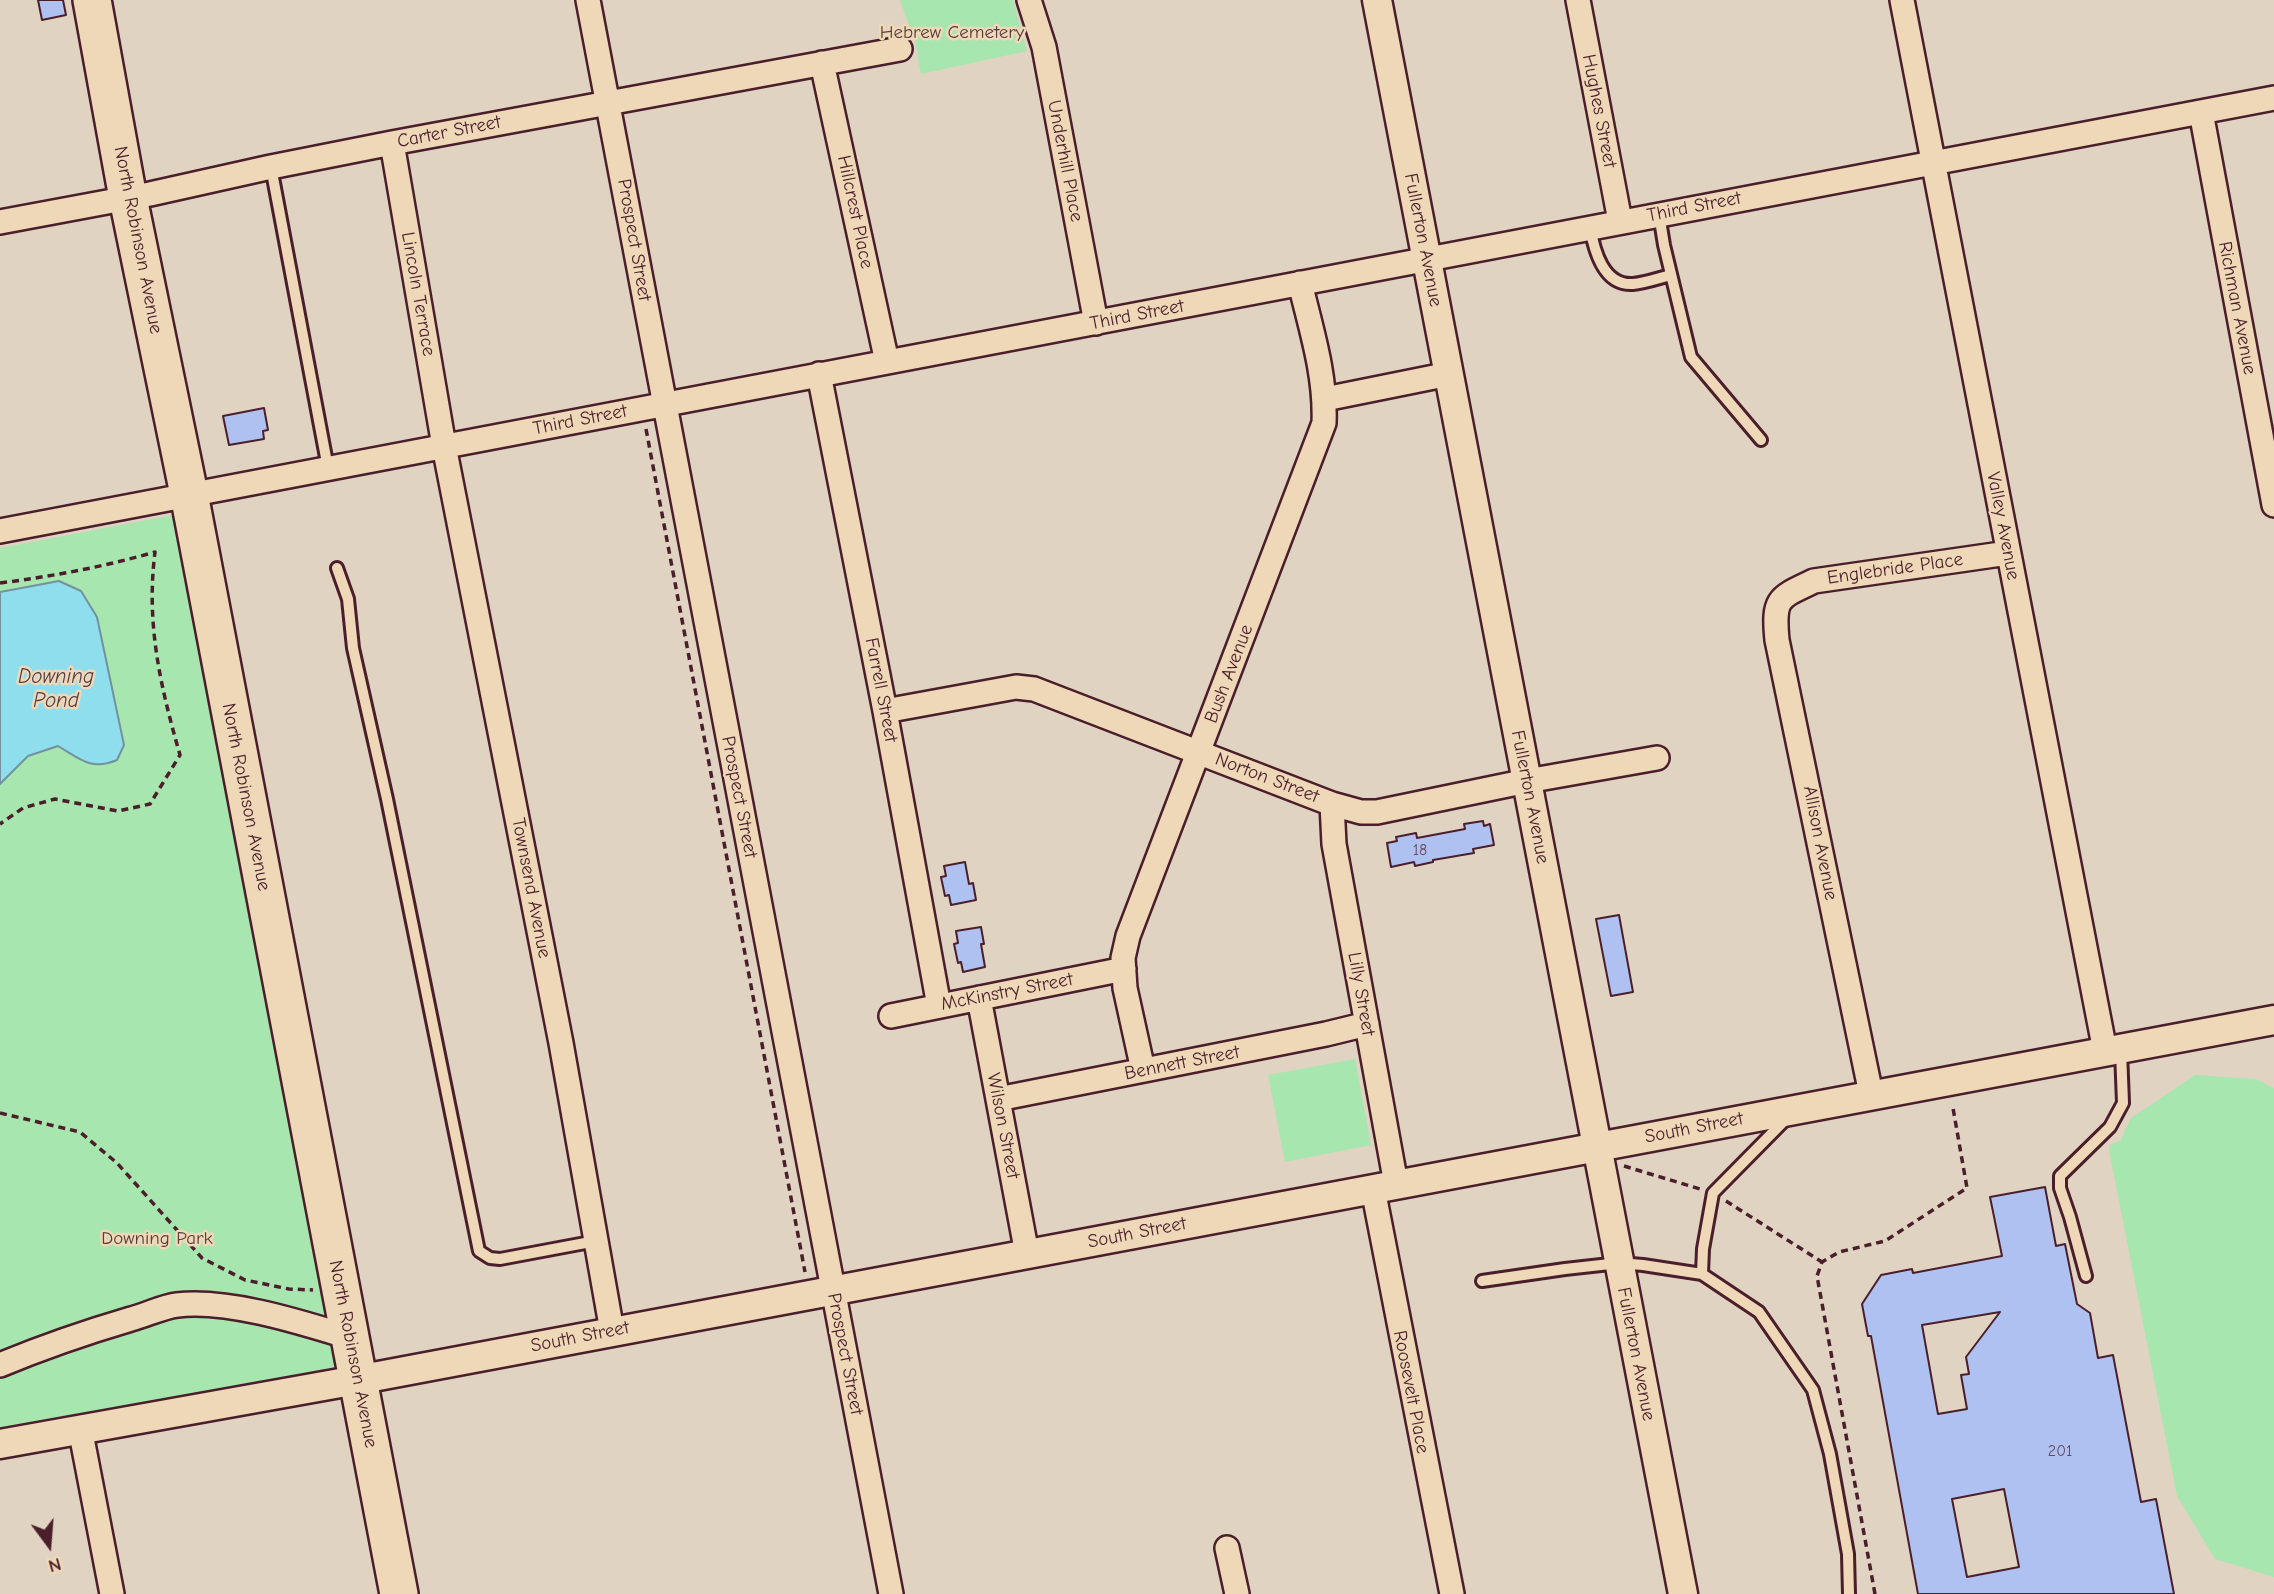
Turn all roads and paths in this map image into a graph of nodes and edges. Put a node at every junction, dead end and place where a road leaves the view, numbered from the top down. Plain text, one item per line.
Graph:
1 (92, 0) edge
2 (588, 0) edge
3 (1029, 0) edge
4 (1377, 0) edge
5 (1578, 0) edge
6 (1902, 0) edge
7 (900, 49) dead end
8 (822, 63) junction
9 (2274, 98) edge
10 (608, 102) junction
11 (2201, 111) junction
12 (393, 143) junction
13 (1933, 162) junction
14 (271, 167) junction
15 (128, 198) junction
16 (1659, 214) junction
17 (1620, 221) junction
18 (0, 222) edge
19 (1590, 227) junction
20 (1426, 259) junction
21 (1671, 275) junction
22 (1300, 283) junction
23 (1096, 323) junction
24 (887, 362) junction
25 (819, 374) junction
26 (1449, 374) junction
27 (1325, 399) junction
28 (664, 404) junction
29 (646, 429) dead end
30 (1761, 440) dead end
31 (444, 446) junction
32 (328, 468) junction
33 (189, 494) junction
34 (2274, 505) edge
35 (0, 531) edge
36 (2008, 553) junction
37 (337, 568) dead end
38 (0, 583) edge
39 (1785, 595) joint
40 (885, 711) junction
41 (1199, 752) junction
42 (1657, 758) dead end
43 (1527, 781) junction
44 (1332, 804) junction
45 (0, 824) edge
46 (1124, 969) junction
47 (979, 998) junction
48 (939, 1006) junction
49 (891, 1016) dead end
50 (2274, 1020) edge
51 (1367, 1024) junction
52 (2113, 1050) junction
53 (1143, 1070) junction
54 (1871, 1094) junction
55 (998, 1099) junction
56 (1796, 1108) junction
57 (1953, 1108) dead end
58 (0, 1113) edge
59 (1596, 1146) junction
60 (1384, 1186) junction
61 (596, 1241) junction
62 (1027, 1254) junction
63 (1619, 1263) junction
64 (805, 1272) dead end
65 (1702, 1274) junction
66 (2086, 1276) dead end
67 (1482, 1281) dead end
68 (834, 1290) junction
69 (341, 1292) junction
70 (612, 1331) junction
71 (349, 1337) junction
72 (0, 1365) edge
73 (357, 1380) junction
74 (80, 1428) junction
75 (0, 1444) edge
76 (1227, 1548) dead end
77 (112, 1594) edge
78 (399, 1594) edge
79 (891, 1594) edge
80 (1237, 1594) edge
81 (1452, 1594) edge
82 (1683, 1594) edge
83 (1849, 1594) edge
84 (1875, 1594) edge

1 - 15 highway, North Robinson Avenue
2 - 10 street, Prospect Street
3 - 23 street, Underhill Place
4 - 20 street, Fullerton Avenue
5 - 17 street, Hughes Street
6 - 13 street, Valley Avenue
7 - 8 street, Carter Street
8 - 10 street, Carter Street
8 - 24 street, Hillcrest Place
9 - 11 street, Third Street
10 - 12 street, Carter Street
10 - 28 street, Prospect Street
11 - 13 street, Third Street
11 - 34 street, Richman Avenue
12 - 14 street, Carter Street
12 - 31 street, Lincoln Terrace
13 - 16 street, Third Street
13 - 36 street, Valley Avenue
14 - 15 street, Carter Street
14 - 32 lane
15 - 18 street, Carter Street
15 - 33 highway, North Robinson Avenue
16 - 17 street, Third Street
16 - 21 lane
17 - 19 street, Third Street
19 - 20 street, Third Street
19 - 21 lane
20 - 22 street, Third Street
20 - 26 street, Fullerton Avenue
21 - 30 lane
22 - 23 street, Third Street
22 - 27 street, Bush Avenue
23 - 24 street, Third Street
24 - 25 street, Third Street
25 - 28 street, Third Street
25 - 40 street, Farrell Street
26 - 27 street
26 - 43 street, Fullerton Avenue
27 - 41 street, Bush Avenue
28 - 31 street, Third Street
28 - 68 street, Prospect Street
29 - 64 path
31 - 32 street, Third Street
31 - 61 street, Townsend Avenue
32 - 33 street, Third Street
33 - 35 street, Third Street
33 - 69 highway, North Robinson Avenue
36 - 39 street, Englebride Place
36 - 52 street, Valley Avenue
37 - 61 lane
38 - 45 path
39 - 54 street, Allison Avenue
40 - 41 street, Norton Street
40 - 48 street, Farrell Street
41 - 44 street, Norton Street
41 - 46 street, Bush Avenue
42 - 43 street, Norton Street
43 - 44 street, Norton Street
43 - 59 street, Fullerton Avenue
44 - 51 street, Lilly Street
46 - 47 street, McKinstry Street
46 - 53 street, Bush Avenue
47 - 48 street, McKinstry Street
47 - 55 street, Wilson Street
48 - 49 street, McKinstry Street
50 - 52 street, South Street
51 - 53 street, Bennett Street
51 - 60 street, Lilly Street
52 - 54 street, South Street
52 - 66 lane
53 - 55 street, Bennett Street
54 - 56 street, South Street
55 - 62 street, Wilson Street
56 - 59 street, South Street
56 - 65 lane
57 - 84 path
58 - 69 path
59 - 60 street, South Street
59 - 63 street, Fullerton Avenue
60 - 62 street, South Street
60 - 81 street, Roosevelt Place
61 - 70 street, Townsend Avenue
62 - 68 street, South Street
63 - 65 lane
63 - 67 lane
63 - 82 street, Fullerton Avenue
65 - 83 lane
68 - 70 street, South Street
68 - 79 street, Prospect Street
69 - 71 highway, North Robinson Avenue
70 - 73 street, South Street
71 - 72 street
71 - 73 highway, North Robinson Avenue
73 - 74 street, South Street
73 - 78 highway, North Robinson Avenue
74 - 75 street, South Street
74 - 77 street
76 - 80 street

